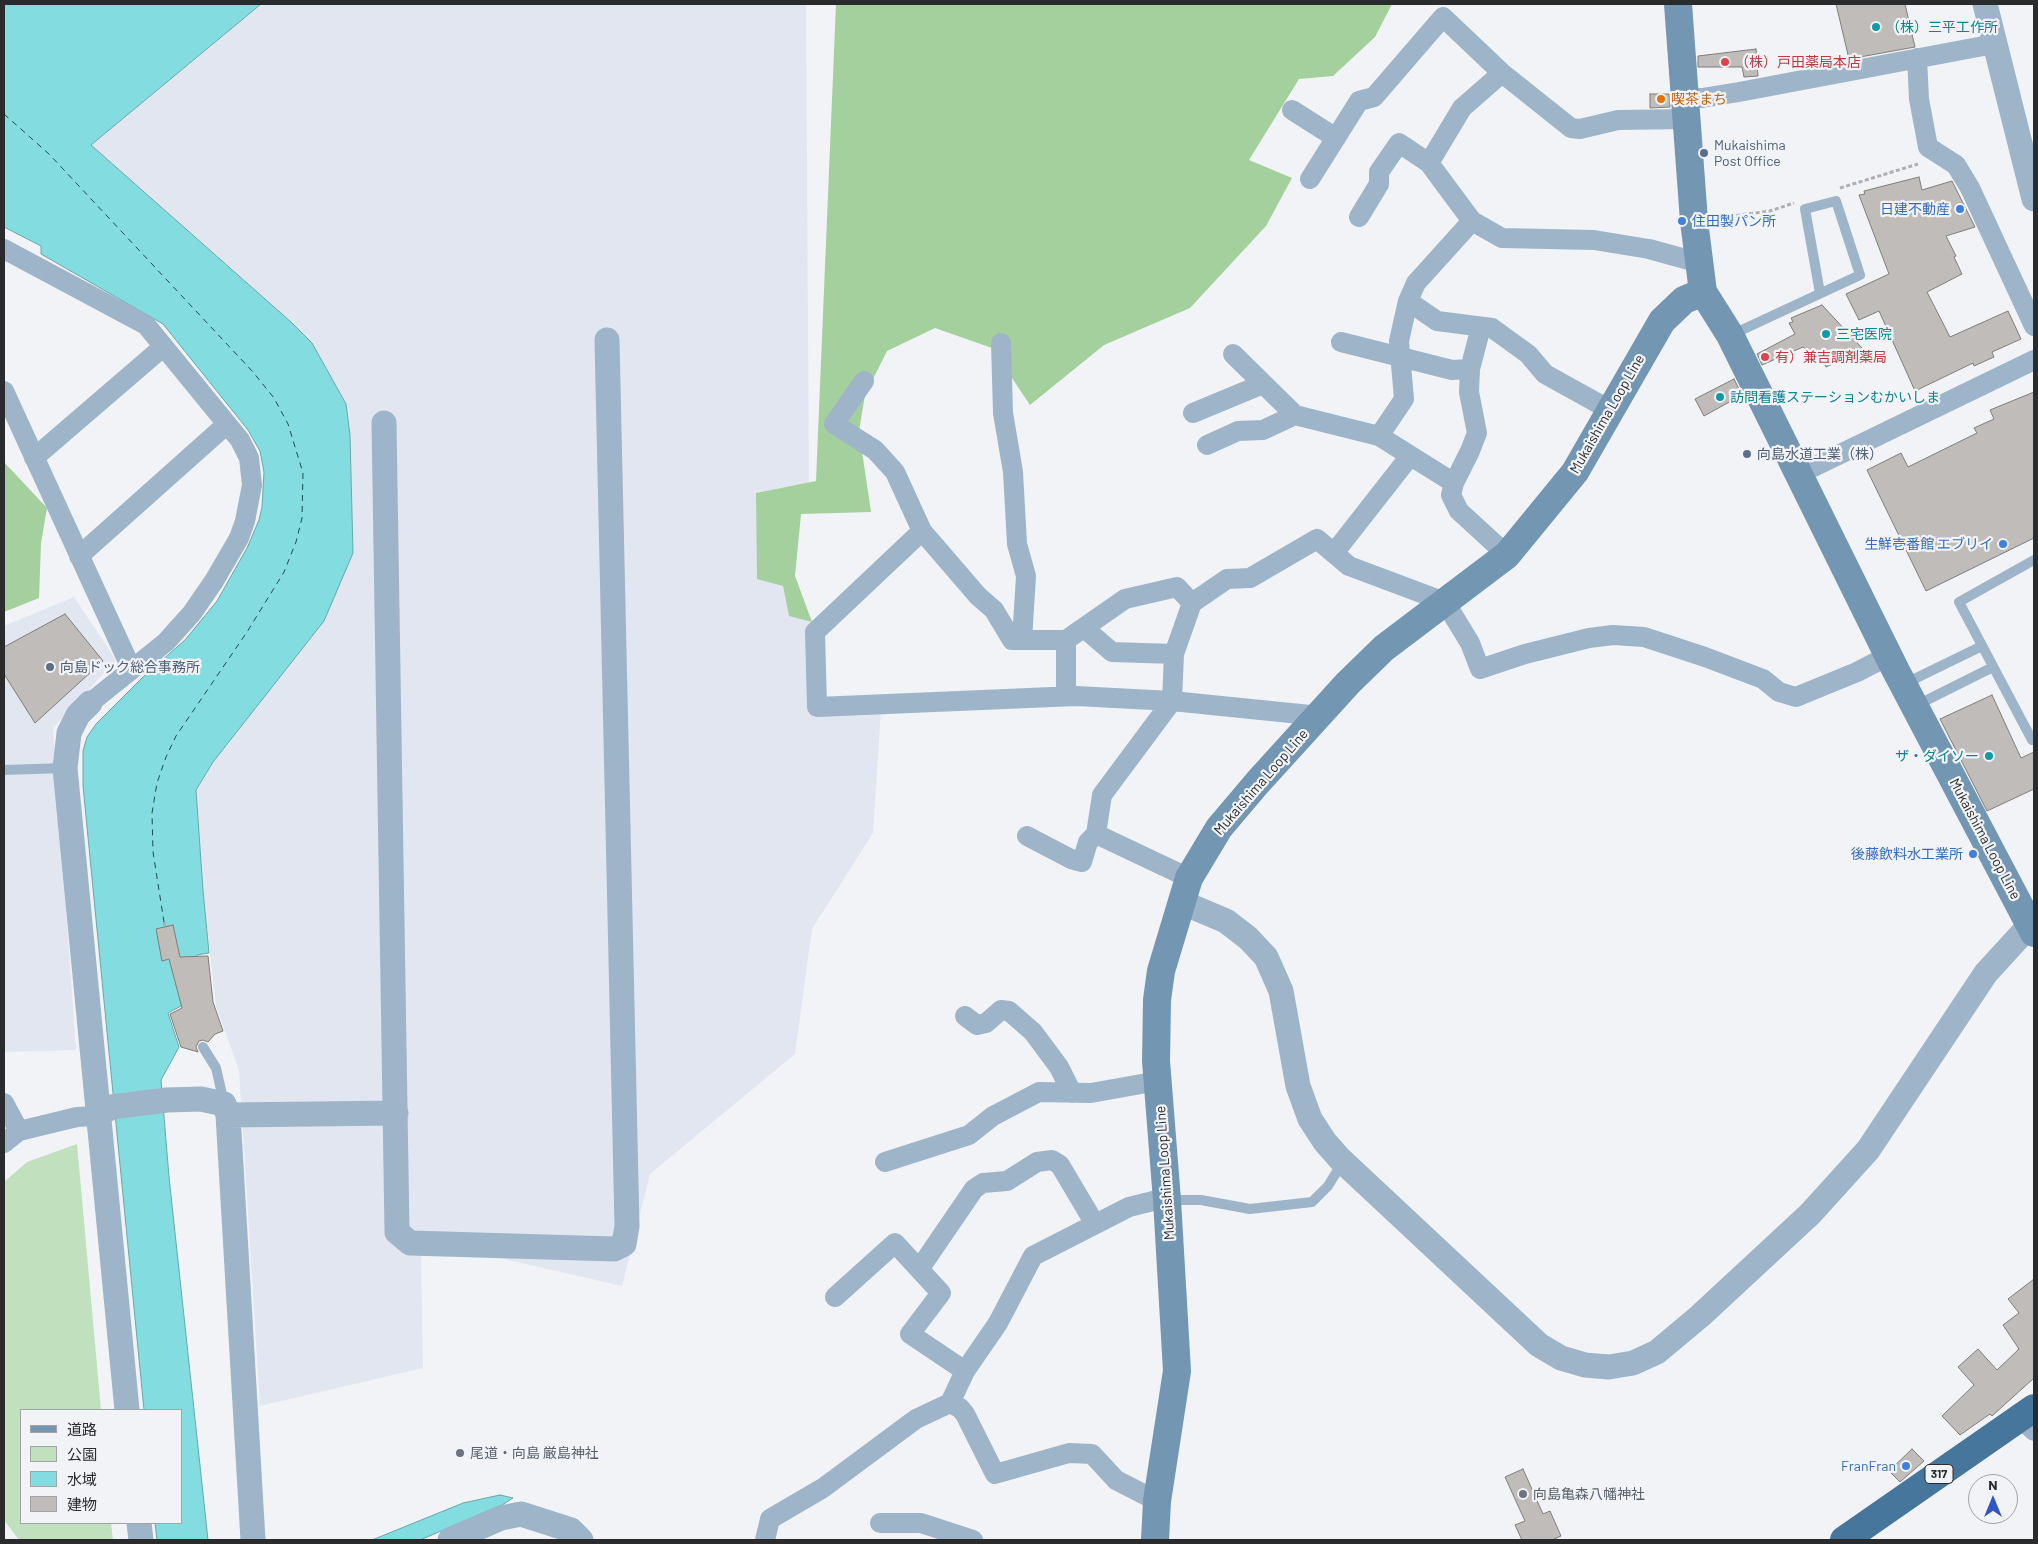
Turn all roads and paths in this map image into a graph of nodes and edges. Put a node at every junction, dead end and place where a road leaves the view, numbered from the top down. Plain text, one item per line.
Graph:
1 (1678, 4) edge
2 (1985, 4) edge
3 (1994, 44) junction
4 (1917, 58) junction
5 (1502, 73) junction
6 (1686, 108) junction
7 (1292, 110) dead end
8 (1336, 138) junction
9 (1429, 163) junction
10 (1310, 179) dead end
11 (2034, 200) edge
12 (1359, 217) dead end
13 (1472, 221) junction
14 (4, 249) edge
15 (1700, 263) junction
16 (1703, 292) junction
17 (1820, 293) junction
18 (1408, 301) junction
19 (1481, 326) junction
20 (2034, 326) edge
21 (1730, 335) junction
22 (607, 340) dead end
23 (1001, 342) dead end
24 (1341, 342) dead end
25 (163, 347) junction
26 (1233, 354) dead end
27 (1400, 357) junction
28 (2034, 360) edge
29 (1470, 369) junction
30 (864, 381) dead end
31 (1263, 384) junction
32 (4, 392) edge
33 (1610, 410) junction
34 (1193, 413) dead end
35 (1294, 415) junction
36 (384, 423) dead end
37 (227, 424) junction
38 (1379, 436) junction
39 (1206, 445) dead end
40 (1410, 456) junction
41 (34, 458) junction
42 (1799, 474) junction
43 (1454, 483) junction
44 (922, 531) junction
45 (1334, 553) junction
46 (1507, 555) junction
47 (80, 556) junction
48 (2034, 560) edge
49 (1445, 602) junction
50 (1192, 603) junction
51 (1084, 628) junction
52 (1022, 640) junction
53 (1066, 640) junction
54 (1982, 646) junction
55 (1174, 654) junction
56 (1888, 656) junction
57 (1993, 667) junction
58 (131, 668) junction
59 (1066, 696) junction
60 (1909, 696) junction
61 (1172, 701) junction
62 (90, 703) joint
63 (1320, 716) junction
64 (2034, 739) edge
65 (65, 768) junction
66 (4, 770) edge
67 (1096, 834) junction
68 (1027, 836) dead end
69 (1185, 890) junction
70 (2033, 927) edge
71 (965, 1016) dead end
72 (203, 1047) dead end
73 (1158, 1081) junction
74 (1072, 1093) junction
75 (4, 1103) edge
76 (226, 1109) junction
77 (104, 1111) junction
78 (396, 1113) junction
79 (11, 1137) edge
80 (885, 1162) dead end
81 (1343, 1162) junction
82 (1168, 1200) junction
83 (1095, 1224) junction
84 (920, 1268) junction
85 (835, 1297) dead end
86 (965, 1371) junction
87 (950, 1403) junction
88 (127, 1409) edge
89 (2029, 1419) edge
90 (1157, 1501) junction
91 (880, 1523) dead end
92 (139, 1524) edge
93 (140, 1540) edge
94 (253, 1540) edge
95 (450, 1540) edge
96 (581, 1540) edge
97 (765, 1540) edge
98 (973, 1540) edge
99 (1155, 1540) edge
100 (1844, 1540) edge

1 - 6 main road, Mukaishima Loop Line
2 - 3 street
3 - 4 street
3 - 11 street
4 - 6 street
4 - 20 street
5 - 6 street
5 - 8 street
5 - 9 street
6 - 15 main road, Mukaishima Loop Line
7 - 8 street
8 - 10 street
9 - 12 street
9 - 13 street
13 - 15 street
13 - 18 street
14 - 25 street
15 - 16 main road, Mukaishima Loop Line
16 - 21 main road, Mukaishima Loop Line
16 - 33 main road, Mukaishima Loop Line
17 - 17 lane
17 - 21 lane
18 - 19 street
18 - 27 street
19 - 29 street
19 - 33 street
21 - 42 main road, Mukaishima Loop Line
22 - 78 street
23 - 52 street
24 - 27 street
25 - 37 street
25 - 41 street
26 - 31 street
27 - 29 street
27 - 38 street
28 - 42 street
29 - 43 street
30 - 44 street
31 - 34 street
31 - 35 street
32 - 41 street
33 - 46 main road, Mukaishima Loop Line
35 - 38 street
35 - 39 street
36 - 78 street
37 - 47 street
37 - 58 street
38 - 40 street
40 - 43 street
40 - 45 street
41 - 47 street
42 - 56 main road, Mukaishima Loop Line
43 - 46 street
44 - 52 street
44 - 59 street
45 - 49 street
45 - 50 street
46 - 49 main road, Mukaishima Loop Line
47 - 58 street
48 - 54 lane
49 - 56 street
49 - 63 main road, Mukaishima Loop Line
50 - 51 street
50 - 55 street
51 - 53 street
51 - 55 street
52 - 53 street
53 - 59 street
54 - 57 lane
54 - 60 lane
55 - 61 street
56 - 60 main road, Mukaishima Loop Line
57 - 60 lane
57 - 64 lane
58 - 62 street
59 - 61 street
60 - 70 main road, Mukaishima Loop Line
61 - 63 street
61 - 67 street
62 - 65 street
63 - 69 main road, Mukaishima Loop Line
65 - 66 lane
65 - 77 street
67 - 68 street
67 - 69 street
69 - 73 main road, Mukaishima Loop Line
69 - 81 street
70 - 81 street
71 - 74 street
72 - 76 lane
73 - 74 street
73 - 82 main road, Mukaishima Loop Line
74 - 80 street
75 - 79 street
76 - 77 street
76 - 78 street
76 - 94 street
77 - 79 street
77 - 88 street
81 - 82 lane
82 - 83 street
82 - 90 main road, Mukaishima Loop Line
83 - 84 street
83 - 86 street
84 - 85 street
84 - 86 street
86 - 87 street
87 - 90 street
87 - 97 street
89 - 100 highway, 317
90 - 99 main road, Mukaishima Loop Line
91 - 98 street
92 - 93 street
95 - 96 street

